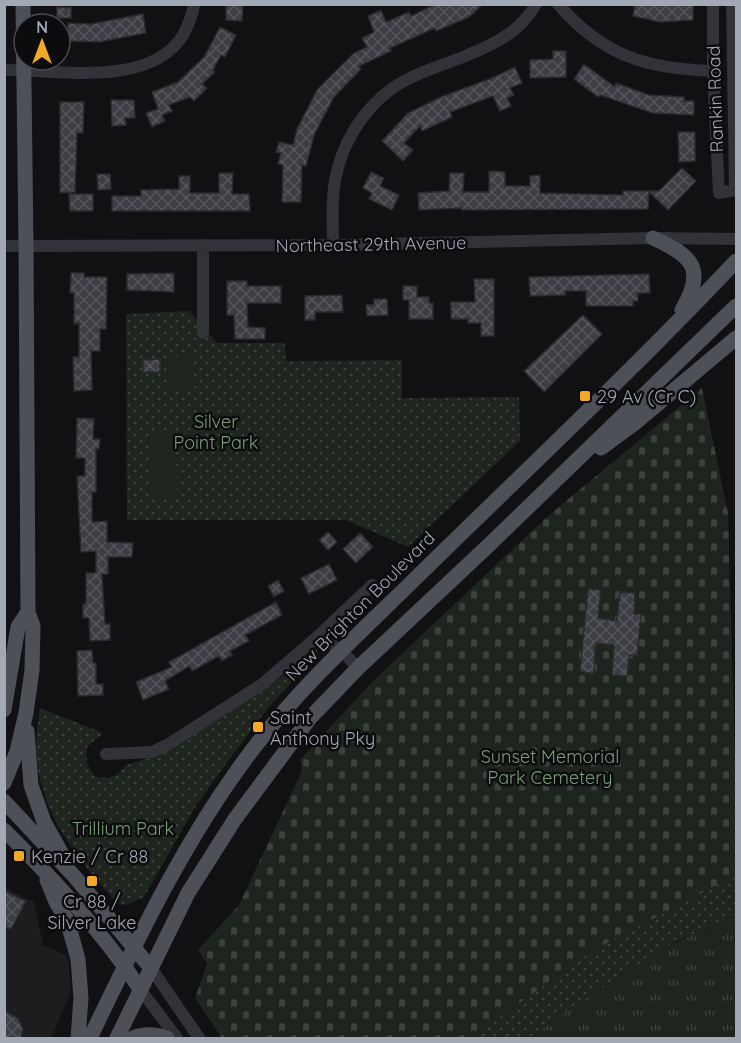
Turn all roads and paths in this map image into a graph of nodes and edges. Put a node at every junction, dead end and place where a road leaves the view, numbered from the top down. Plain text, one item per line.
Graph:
1 (194, 4) edge
2 (536, 4) edge
3 (558, 4) edge
4 (713, 4) edge
5 (732, 4) edge
6 (72, 71) edge
7 (713, 71) junction
8 (24, 72) edge
9 (736, 190) edge
10 (653, 238) junction
11 (736, 239) edge
12 (203, 245) junction
13 (333, 245) junction
14 (4, 246) edge
15 (26, 246) junction
16 (736, 261) edge
17 (736, 306) edge
18 (671, 328) junction
19 (203, 333) dead end
20 (736, 339) edge
21 (557, 480) junction
22 (372, 585) dead end
23 (28, 612) junction
24 (317, 637) junction
25 (341, 650) junction
26 (358, 668) junction
27 (4, 710) edge
28 (26, 713) junction
29 (106, 754) dead end
30 (4, 783) edge
31 (4, 801) edge
32 (4, 830) edge
33 (41, 866) junction
34 (75, 876) junction
35 (134, 947) junction
36 (125, 965) junction
37 (151, 968) junction
38 (141, 989) junction
39 (78, 1038) edge
40 (90, 1038) edge
41 (117, 1038) edge
42 (133, 1038) edge
43 (167, 1038) edge
44 (177, 1038) edge
45 (199, 1038) edge

1 - 6 street
2 - 13 street
3 - 7 street
4 - 7 street, Rankin Road
5 - 9 street, Rankin Road
7 - 9 street, Rankin Road
8 - 15 main road
10 - 11 street, Northeast 29th Avenue
10 - 13 street, Northeast 29th Avenue
10 - 18 main road
12 - 13 street, Northeast 29th Avenue
12 - 15 street, Northeast 29th Avenue
12 - 19 street
14 - 15 street, Northeast 29th Avenue
15 - 23 main road
16 - 18 main road, New Brighton Boulevard
17 - 21 main road
18 - 25 main road, New Brighton Boulevard
20 - 21 main road
21 - 26 main road
22 - 24 street
23 - 27 main road
23 - 28 main road
24 - 25 street
24 - 29 street
25 - 26 street
25 - 35 main road, New Brighton Boulevard
26 - 37 main road
28 - 30 main road
28 - 34 main road
31 - 34 main road
32 - 33 main road
33 - 36 main road
33 - 39 main road
34 - 35 main road
35 - 36 main road, New Brighton Boulevard
35 - 37 main road
36 - 38 main road
36 - 40 main road, New Brighton Boulevard
37 - 38 main road
37 - 45 street
38 - 41 main road
38 - 44 street
42 - 43 main road

